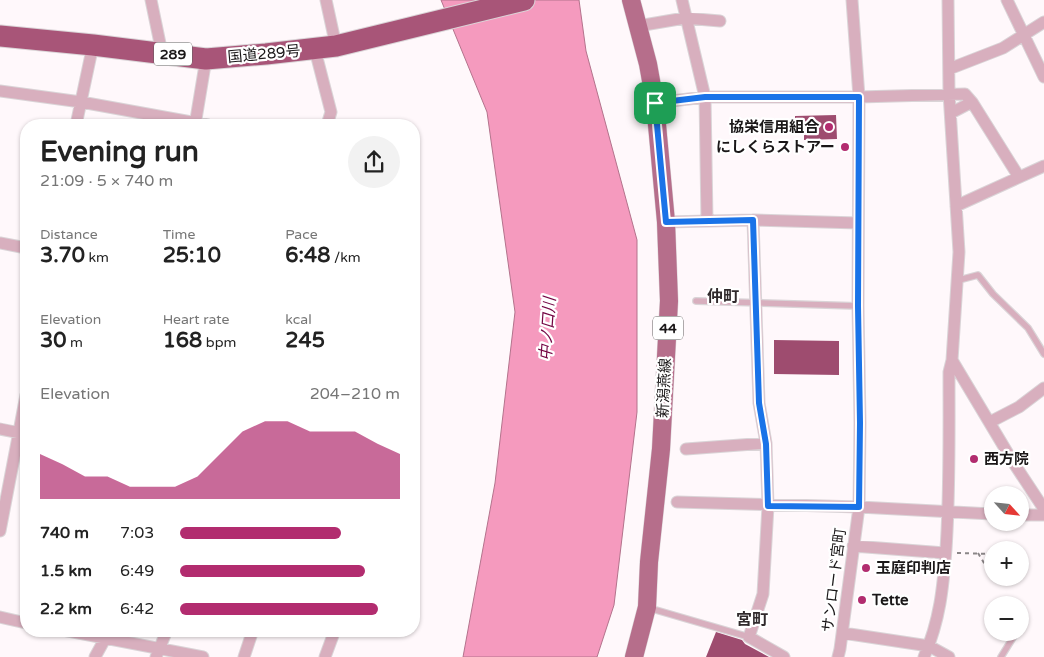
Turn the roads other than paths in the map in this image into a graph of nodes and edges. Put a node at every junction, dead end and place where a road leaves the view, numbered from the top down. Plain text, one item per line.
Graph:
1 (151, 0) edge
2 (326, 0) edge
3 (524, 0) edge
4 (631, 0) edge
5 (682, 0) edge
6 (852, 0) edge
7 (948, 0) edge
8 (1007, 0) edge
9 (685, 18) junction
10 (720, 21) dead end
11 (1044, 22) edge
12 (638, 26) junction
13 (1024, 34) junction
14 (0, 36) edge
15 (93, 44) junction
16 (341, 45) junction
17 (315, 50) junction
18 (162, 53) junction
19 (206, 58) junction
20 (949, 69) junction
21 (1044, 77) edge
22 (0, 91) edge
23 (949, 93) junction
24 (705, 97) junction
25 (859, 97) junction
26 (81, 102) junction
27 (972, 102) junction
28 (655, 103) junction
29 (332, 112) junction
30 (951, 113) junction
31 (77, 119) edge
32 (169, 119) edge
33 (196, 119) edge
34 (329, 119) edge
35 (334, 119) edge
36 (1044, 166) edge
37 (1019, 177) junction
38 (956, 206) junction
39 (753, 220) junction
40 (707, 221) junction
41 (666, 222) junction
42 (858, 223) junction
43 (0, 243) edge
44 (20, 247) edge
45 (959, 280) junction
46 (696, 301) dead end
47 (757, 302) junction
48 (858, 306) junction
49 (1044, 354) edge
50 (952, 360) junction
51 (1044, 388) edge
52 (990, 422) junction
53 (0, 429) edge
54 (20, 433) edge
55 (766, 444) junction
56 (20, 447) edge
57 (686, 449) dead end
58 (677, 502) dead end
59 (768, 506) junction
60 (859, 507) junction
61 (1044, 510) edge
62 (948, 512) junction
63 (1029, 513) edge
64 (984, 514) edge
65 (0, 531) edge
66 (853, 546) junction
67 (945, 553) junction
68 (647, 607) junction
69 (0, 617) edge
70 (20, 622) edge
71 (842, 633) junction
72 (105, 637) edge
73 (114, 637) edge
74 (164, 637) edge
75 (251, 637) edge
76 (332, 637) edge
77 (749, 637) junction
78 (1011, 641) edge
79 (929, 646) junction
80 (158, 653) edge
81 (95, 657) edge
82 (203, 657) edge
83 (244, 657) edge
84 (325, 657) edge
85 (634, 657) edge
86 (784, 657) edge
87 (838, 657) edge
88 (924, 657) edge
89 (950, 657) edge
90 (1001, 657) edge

1 - 18 street
2 - 16 street
3 - 16 highway, 国道289号 / 289
4 - 12 main road, 新潟燕線 / 44
5 - 9 street
6 - 25 street, サンロード宮町
7 - 20 street
8 - 13 street
9 - 10 street
9 - 12 street
9 - 24 street
11 - 13 street
12 - 28 main road, 新潟燕線 / 44
13 - 20 street
13 - 21 street
14 - 15 highway, 国道289号 / 289
15 - 18 highway, 国道289号 / 289
15 - 26 street
16 - 17 highway, 国道289号 / 289
17 - 19 highway, 国道289号 / 289
17 - 29 street
18 - 19 highway, 国道289号 / 289
19 - 33 street
20 - 23 street
22 - 26 street
23 - 25 street
23 - 27 street
23 - 30 street
24 - 25 street
24 - 28 street
24 - 40 street
25 - 42 street, サンロード宮町
26 - 31 street
26 - 32 street
27 - 30 street
27 - 37 street
28 - 41 main road, 新潟燕線 / 44
29 - 34 street
29 - 35 street
30 - 38 street
36 - 37 street
37 - 38 street
38 - 45 street
39 - 40 street
39 - 42 street
39 - 47 street
40 - 41 street
41 - 68 main road, 新潟燕線 / 44
42 - 48 street, サンロード宮町
43 - 44 street
45 - 49 lane
45 - 50 street
46 - 47 lane
47 - 48 lane
47 - 55 street
48 - 60 street, サンロード宮町
50 - 52 street
50 - 62 street
51 - 52 street
52 - 61 street
53 - 54 street
55 - 57 street
55 - 59 street
56 - 65 street
58 - 59 street
59 - 60 street
59 - 77 street
60 - 62 street
60 - 66 street, サンロード宮町
61 - 63 street
62 - 64 street
62 - 67 street
66 - 67 street
66 - 71 street, サンロード宮町
67 - 79 street
68 - 77 lane
68 - 85 main road, 新潟燕線 / 44
69 - 70 street
71 - 79 street
71 - 87 street, サンロード宮町
72 - 81 street
73 - 80 street
74 - 80 street
75 - 83 street
76 - 84 street
77 - 86 street
78 - 90 lane
79 - 88 street
79 - 89 street
80 - 82 street

